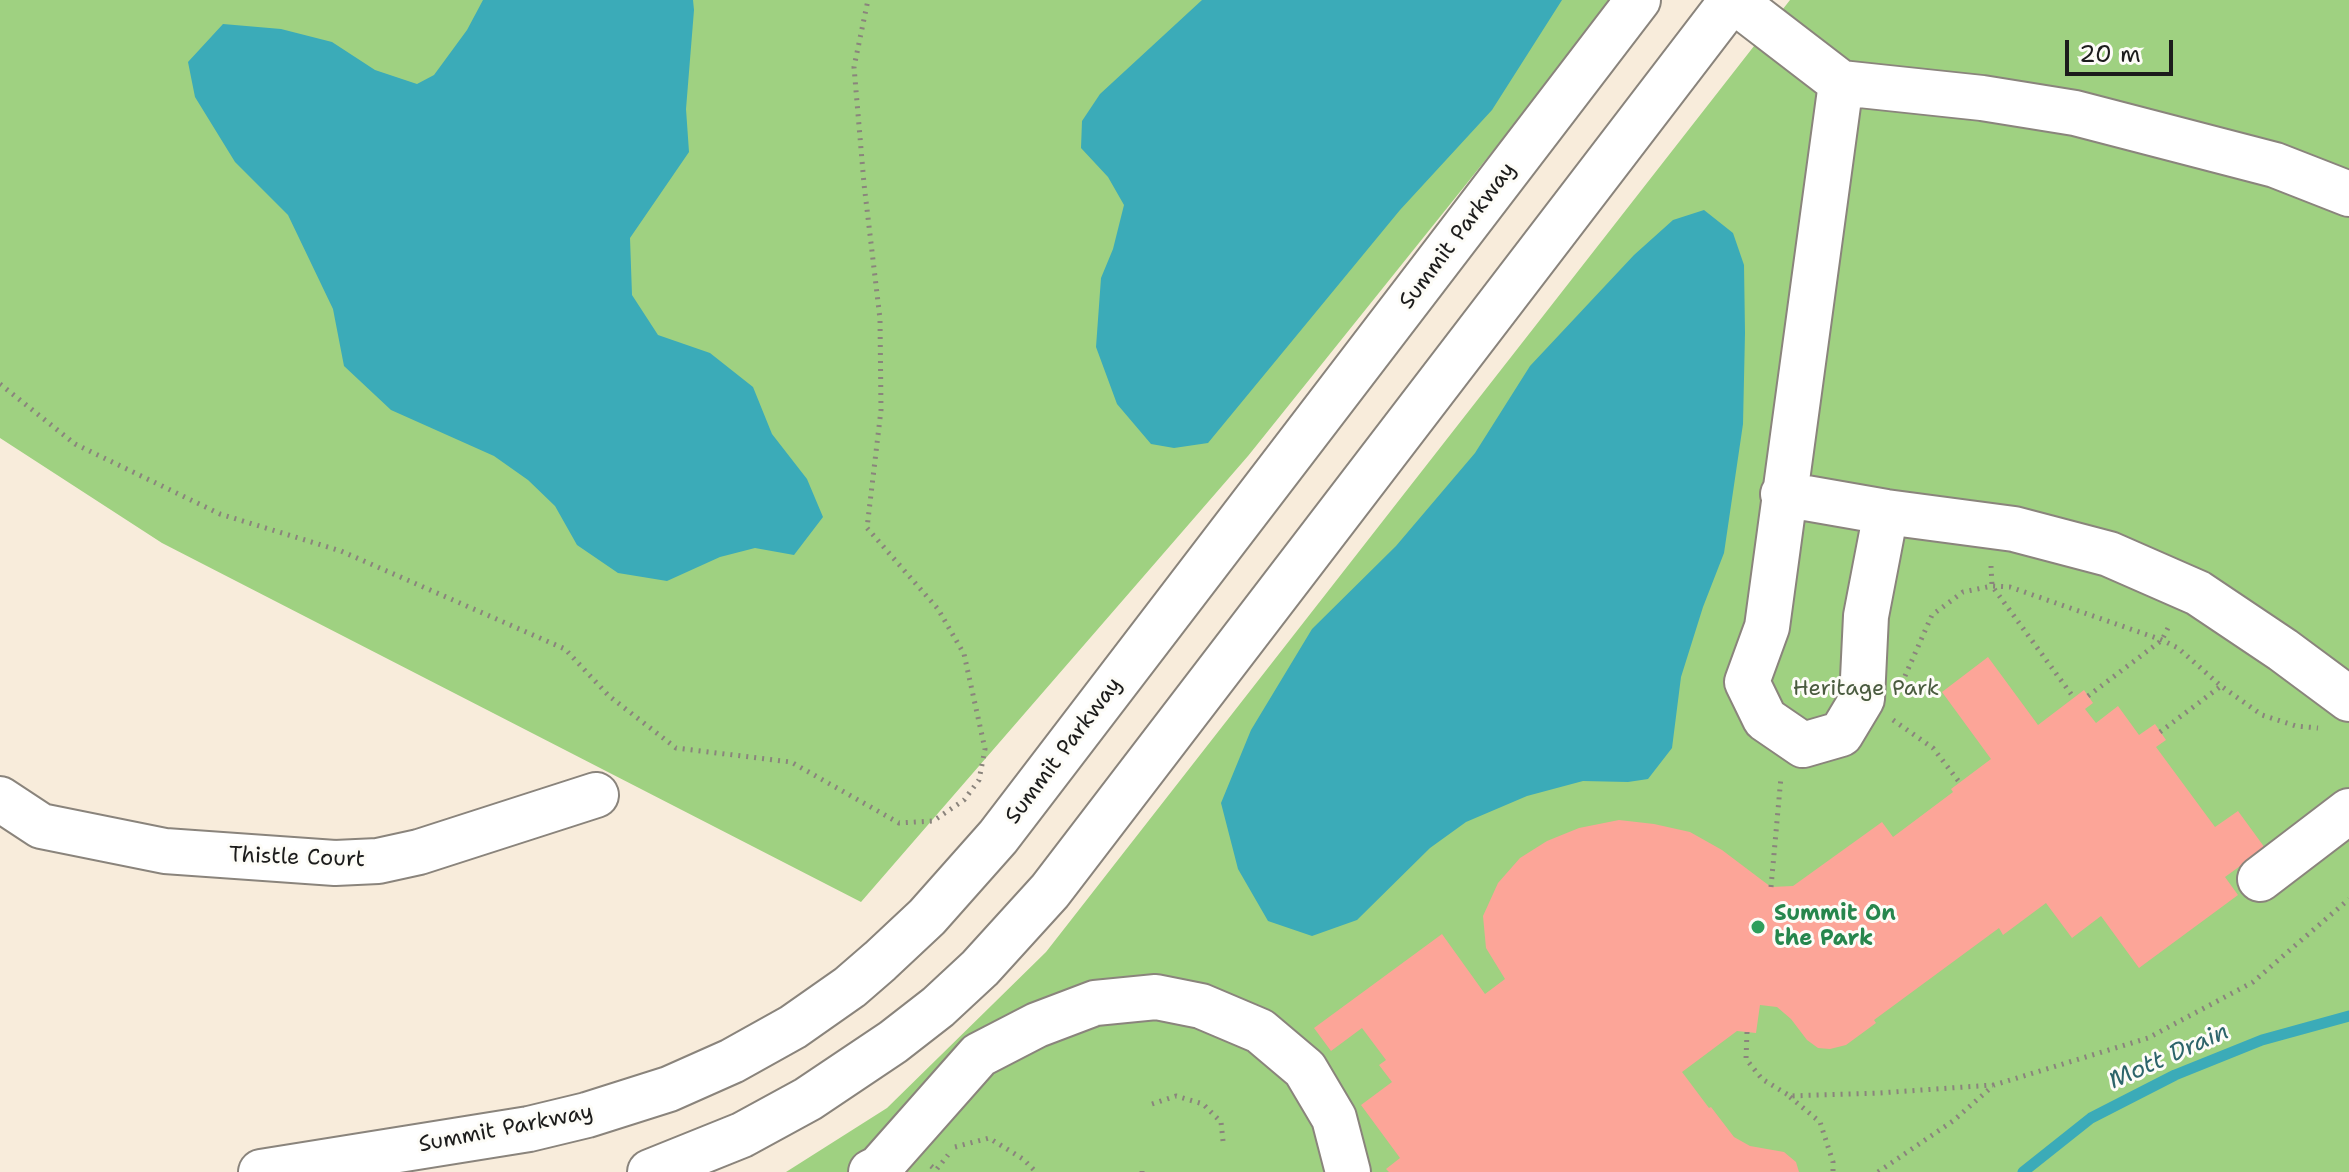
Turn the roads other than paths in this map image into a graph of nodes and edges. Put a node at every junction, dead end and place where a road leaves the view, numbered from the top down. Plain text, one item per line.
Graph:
1 (1638, 0) edge
2 (1733, 0) edge
3 (1841, 83) junction
4 (2349, 194) edge
5 (1783, 494) junction
6 (1886, 512) junction
7 (2349, 699) edge
8 (596, 795) dead end
9 (0, 799) edge
10 (2349, 811) edge
11 (2260, 879) dead end
12 (261, 1172) edge
13 (650, 1172) edge
14 (871, 1172) edge
15 (1348, 1172) edge

1 - 12 street, Summit Parkway
2 - 3 street
2 - 13 street
3 - 4 street
3 - 5 street
5 - 6 street
5 - 6 street
6 - 7 street
8 - 9 street, Thistle Court
10 - 11 street
14 - 15 street

